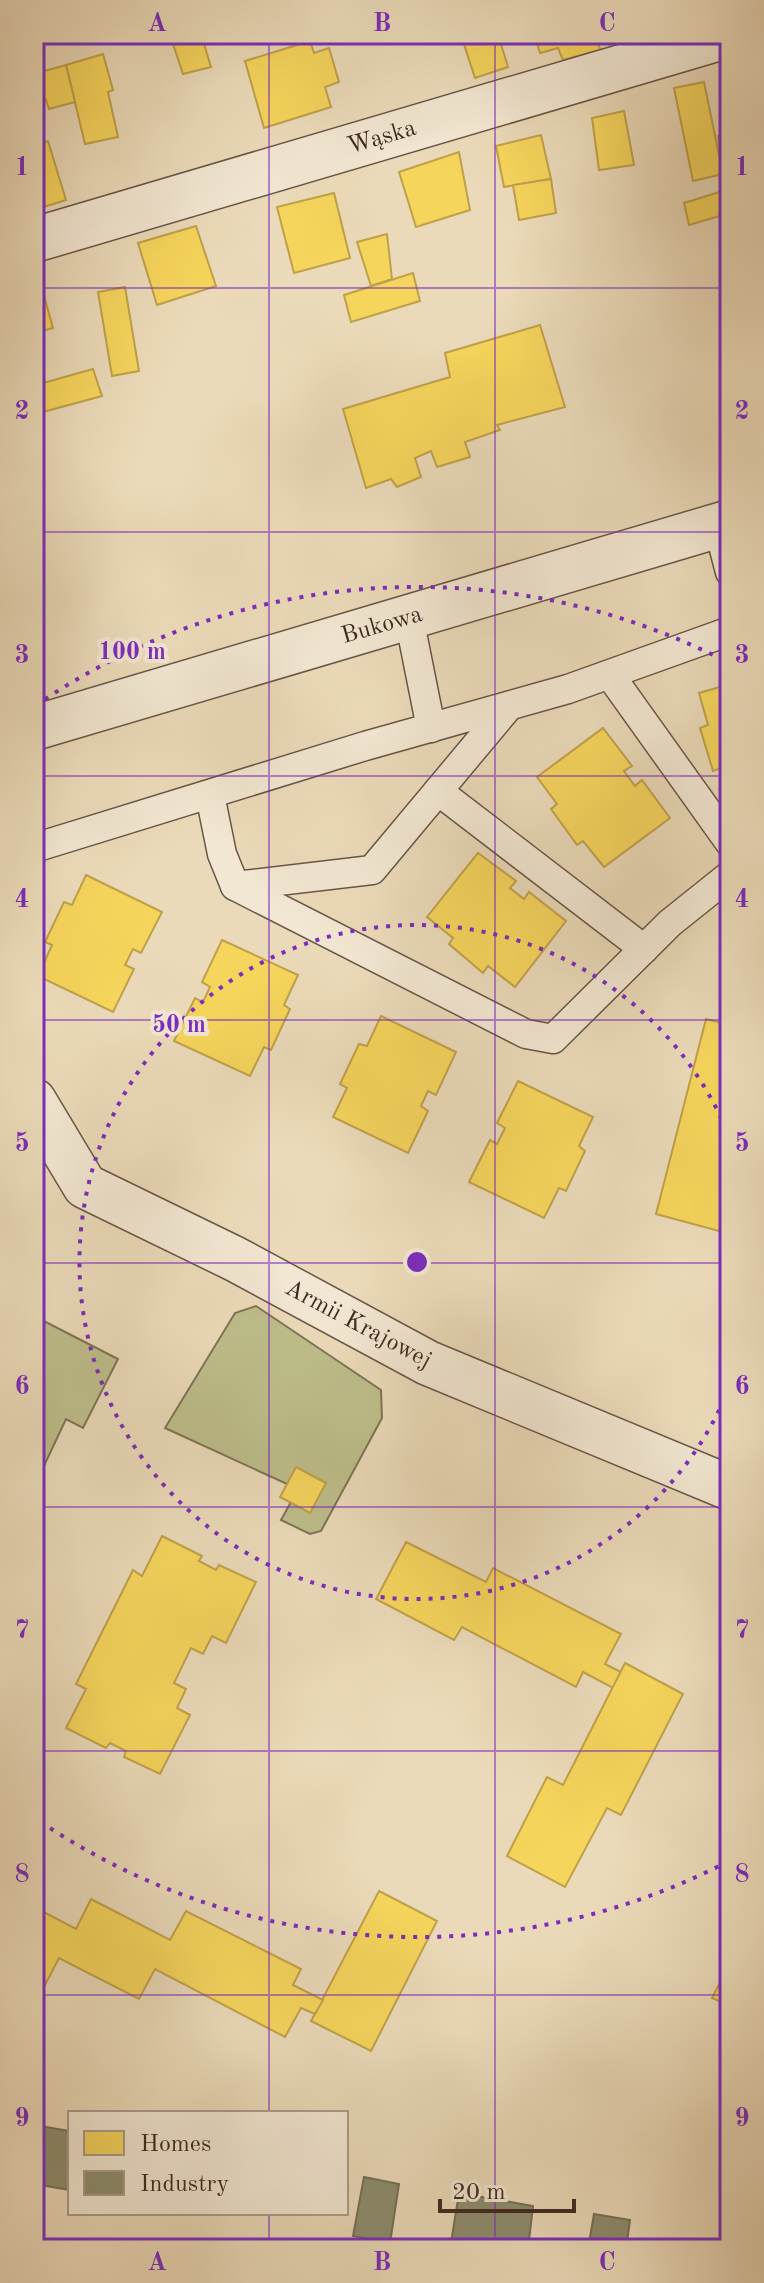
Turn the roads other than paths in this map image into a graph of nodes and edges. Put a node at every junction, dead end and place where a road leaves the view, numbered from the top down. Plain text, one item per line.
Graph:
1 (730, 35) edge
2 (34, 240) edge
3 (724, 524) edge
4 (730, 572) edge
5 (409, 618) junction
6 (730, 631) edge
7 (610, 675) junction
8 (509, 706) junction
9 (34, 728) edge
10 (431, 728) junction
11 (438, 791) junction
12 (210, 795) junction
13 (730, 843) edge
14 (34, 848) edge
15 (730, 875) edge
16 (235, 886) junction
17 (644, 949) junction
18 (34, 1101) edge
19 (730, 1488) edge

1 - 2 street, Wąska
3 - 4 lane
3 - 5 street, Bukowa
5 - 9 street, Bukowa
5 - 10 lane
6 - 7 lane
7 - 8 lane
7 - 13 lane
8 - 10 lane
8 - 11 lane
10 - 12 lane
11 - 16 lane
11 - 17 lane
12 - 14 lane
12 - 16 lane
15 - 17 lane
16 - 17 lane
18 - 19 street, Armii Krajowej

